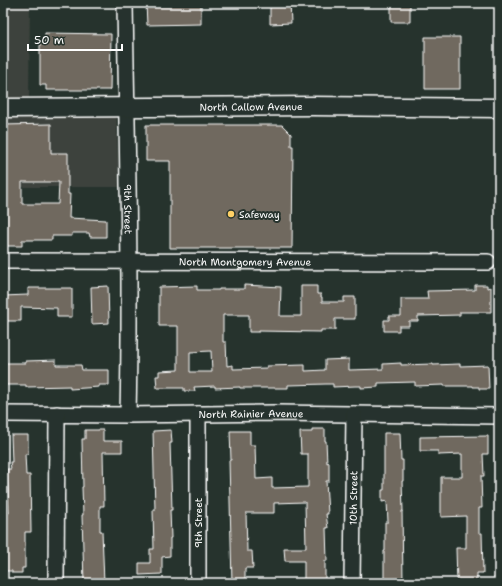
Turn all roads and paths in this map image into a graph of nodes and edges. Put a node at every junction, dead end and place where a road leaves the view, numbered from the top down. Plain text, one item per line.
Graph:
1 (125, 3) edge
2 (127, 107) junction
3 (3, 108) edge
4 (499, 108) edge
5 (3, 261) edge
6 (129, 261) junction
7 (488, 262) dead end
8 (3, 414) edge
9 (57, 414) junction
10 (198, 414) junction
11 (354, 414) junction
12 (128, 415) junction
13 (499, 416) edge
14 (56, 583) edge
15 (198, 583) edge
16 (352, 583) edge

1 - 2 street, 9th Street
2 - 3 street, North Callow Avenue
2 - 4 street, North Callow Avenue
2 - 6 street, 9th Street
5 - 6 street, North Montgomery Avenue
6 - 7 street, North Montgomery Avenue
6 - 12 street, 9th Street
8 - 9 street, North Rainier Avenue
9 - 12 street, North Rainier Avenue
9 - 14 street
10 - 11 street, North Rainier Avenue
10 - 12 street, North Rainier Avenue
10 - 15 street, 9th Street
11 - 13 street, North Rainier Avenue
11 - 16 street, 10th Street

